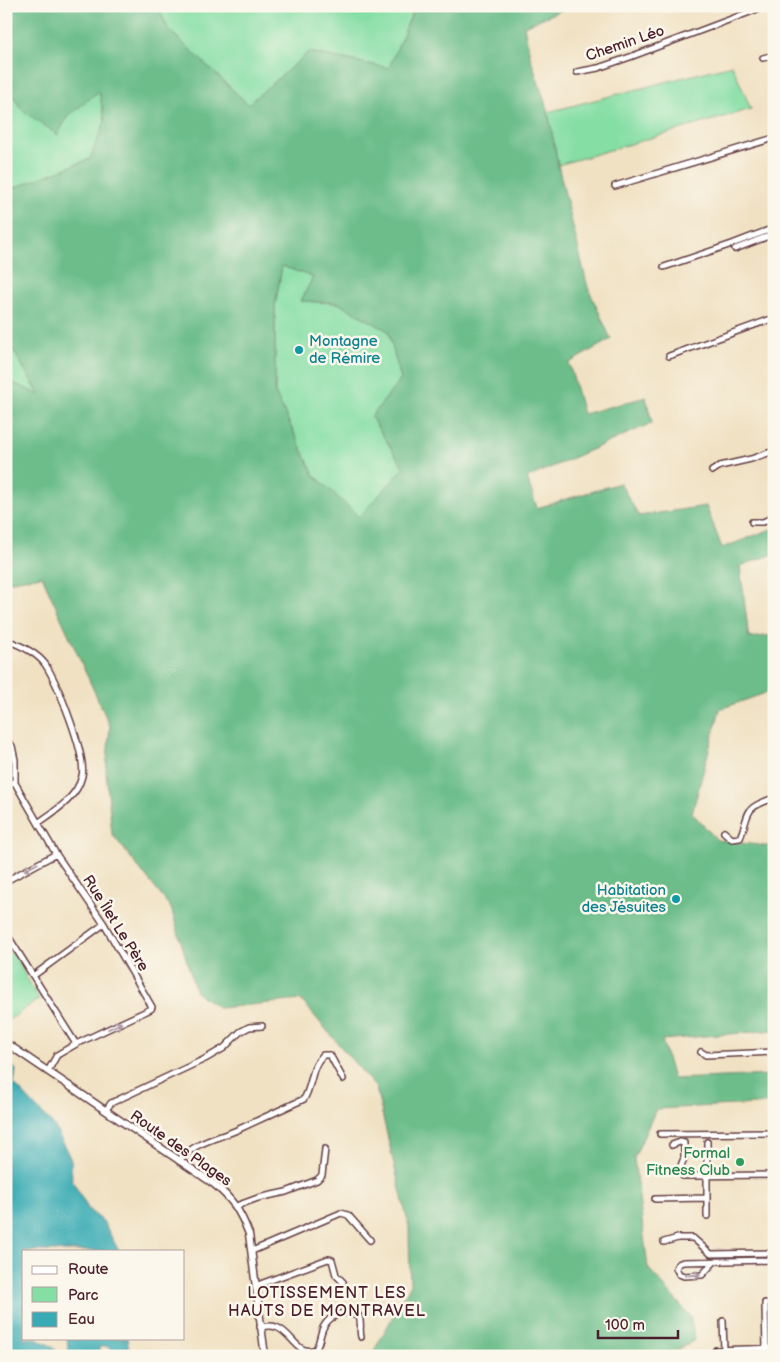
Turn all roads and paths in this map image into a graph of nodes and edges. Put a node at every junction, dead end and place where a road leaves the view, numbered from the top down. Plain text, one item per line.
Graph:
1 (766, 6) edge
2 (774, 55) edge
3 (763, 58) dead end
4 (577, 72) dead end
5 (774, 138) edge
6 (615, 186) dead end
7 (774, 228) edge
8 (774, 234) edge
9 (735, 248) dead end
10 (664, 267) dead end
11 (774, 318) edge
12 (669, 356) dead end
13 (774, 451) edge
14 (712, 471) dead end
15 (774, 517) edge
16 (752, 522) dead end
17 (6, 640) edge
18 (6, 741) edge
19 (6, 782) edge
20 (15, 783) junction
21 (774, 798) edge
22 (38, 823) junction
23 (724, 832) dead end
24 (56, 854) junction
25 (6, 880) edge
26 (104, 924) junction
27 (6, 932) edge
28 (33, 976) junction
29 (262, 1026) dead end
30 (6, 1043) edge
31 (76, 1044) junction
32 (701, 1052) dead end
33 (774, 1052) edge
34 (48, 1070) junction
35 (343, 1079) dead end
36 (106, 1110) junction
37 (774, 1132) edge
38 (660, 1134) dead end
39 (707, 1142) dead end
40 (672, 1145) dead end
41 (325, 1149) dead end
42 (179, 1160) junction
43 (774, 1175) edge
44 (708, 1176) junction
45 (706, 1198) junction
46 (655, 1199) dead end
47 (236, 1206) junction
48 (707, 1216) dead end
49 (370, 1240) dead end
50 (664, 1242) dead end
51 (252, 1251) junction
52 (774, 1253) edge
53 (774, 1260) edge
54 (714, 1262) junction
55 (343, 1282) dead end
56 (255, 1286) junction
57 (765, 1303) dead end
58 (723, 1321) dead end
59 (260, 1327) junction
60 (361, 1337) dead end
61 (774, 1348) edge
62 (766, 1349) junction
63 (716, 1350) dead end
64 (724, 1350) junction
65 (265, 1356) edge

1 - 4 street, Chemin Léo
2 - 3 street
5 - 6 street
7 - 10 street
8 - 9 street
11 - 12 street
13 - 14 street
15 - 16 street
17 - 22 street
18 - 20 street, Rue Îlet Le Père
19 - 20 street
20 - 22 street, Rue Îlet Le Père
21 - 23 street
22 - 24 street, Rue Îlet Le Père
24 -> 25 street
24 - 26 street, Rue Îlet Le Père
26 - 28 street
31 -> 26 street, Rue Îlet Le Père
27 - 28 street
28 - 31 street
29 - 36 street
30 - 34 street, Route des Plages
31 - 34 street, Rue Îlet Le Père
32 - 33 street
34 - 36 street, Route des Plages
35 - 42 street
36 - 42 street, Route des Plages
37 - 38 street
39 - 44 street
40 - 44 street
41 - 47 street
42 - 47 street, Route des Plages
43 - 44 street
44 - 45 street
45 - 46 street
45 - 48 street
47 - 51 street, Route des Plages
49 - 51 street
50 - 52 street
51 - 56 street, Route des Plages
53 - 54 street
54 -> 54 street
55 - 56 street
56 - 59 street, Route des Plages
57 - 62 street
58 - 64 street
59 - 60 street
59 - 65 street, Route des Plages
61 - 62 street
62 - 64 street
63 - 64 street

